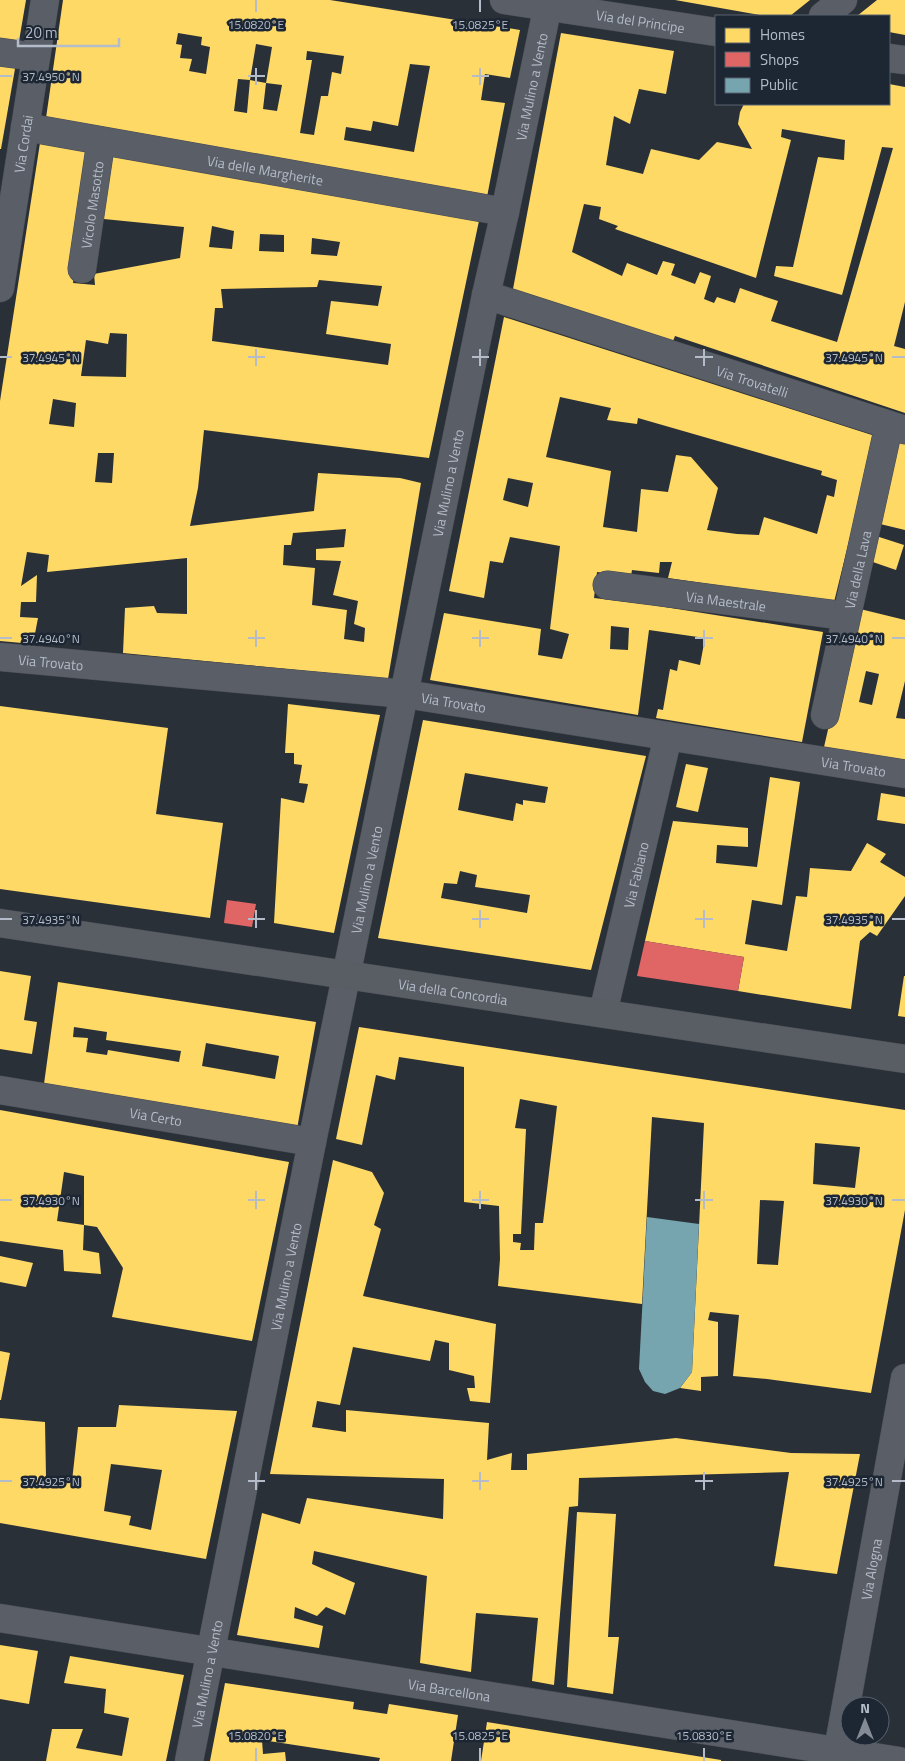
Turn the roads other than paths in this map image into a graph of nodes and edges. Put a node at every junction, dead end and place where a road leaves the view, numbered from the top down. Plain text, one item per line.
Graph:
1 (45, 0) edge
2 (504, 0) edge
3 (843, 0) edge
4 (548, 3) edge
5 (824, 15) edge
6 (715, 32) edge
7 (0, 52) edge
8 (36, 57) junction
9 (890, 58) edge
10 (905, 60) edge
11 (25, 128) junction
12 (101, 141) junction
13 (505, 212) junction
14 (82, 269) dead end
15 (0, 288) edge
16 (486, 295) junction
17 (897, 427) edge
18 (607, 585) dead end
19 (846, 616) junction
20 (0, 657) edge
21 (405, 694) junction
22 (825, 715) dead end
23 (668, 736) junction
24 (905, 774) edge
25 (0, 923) edge
26 (346, 974) junction
27 (602, 1013) junction
28 (905, 1060) edge
29 (0, 1090) edge
30 (312, 1142) junction
31 (905, 1378) edge
32 (898, 1463) edge
33 (0, 1618) edge
34 (210, 1652) junction
35 (837, 1756) edge
36 (188, 1761) edge
37 (899, 1761) edge

1 - 8 street, Via Cordai
2 - 4 street, Via del Principe
3 - 5 street
4 - 6 street, Via del Principe
4 - 13 street, Via Mulino a Vento
7 - 8 street
8 - 11 street, Via Cordai
9 - 10 street
11 - 12 street, Via delle Margherite
11 - 15 street, Via Cordai
12 - 13 street, Via delle Margherite
12 - 14 street, Vicolo Masotto
13 - 16 street, Via Mulino a Vento
16 - 17 street, Via Trovatelli
16 - 21 street, Via Mulino a Vento
17 - 19 street, Via della Lava
18 - 19 street, Via Maestrale
19 - 22 street, Via della Lava
20 - 21 street, Via Trovato
21 - 23 street, Via Trovato
21 - 26 street, Via Mulino a Vento
23 - 24 street, Via Trovato
23 - 27 street, Via Fabiano
25 - 26 main road, Via della Concordia
26 - 27 main road, Via della Concordia
26 - 30 street, Via Mulino a Vento
27 - 28 main road, Via della Concordia
29 - 30 street, Via Certo
30 - 34 street, Via Mulino a Vento
31 - 32 street, Via Alogna
32 - 35 street, Via Alogna
33 - 34 street, Via Barcellona
34 - 35 street, Via Barcellona
34 - 36 street, Via Mulino a Vento
35 - 37 street, Via Barcellona

